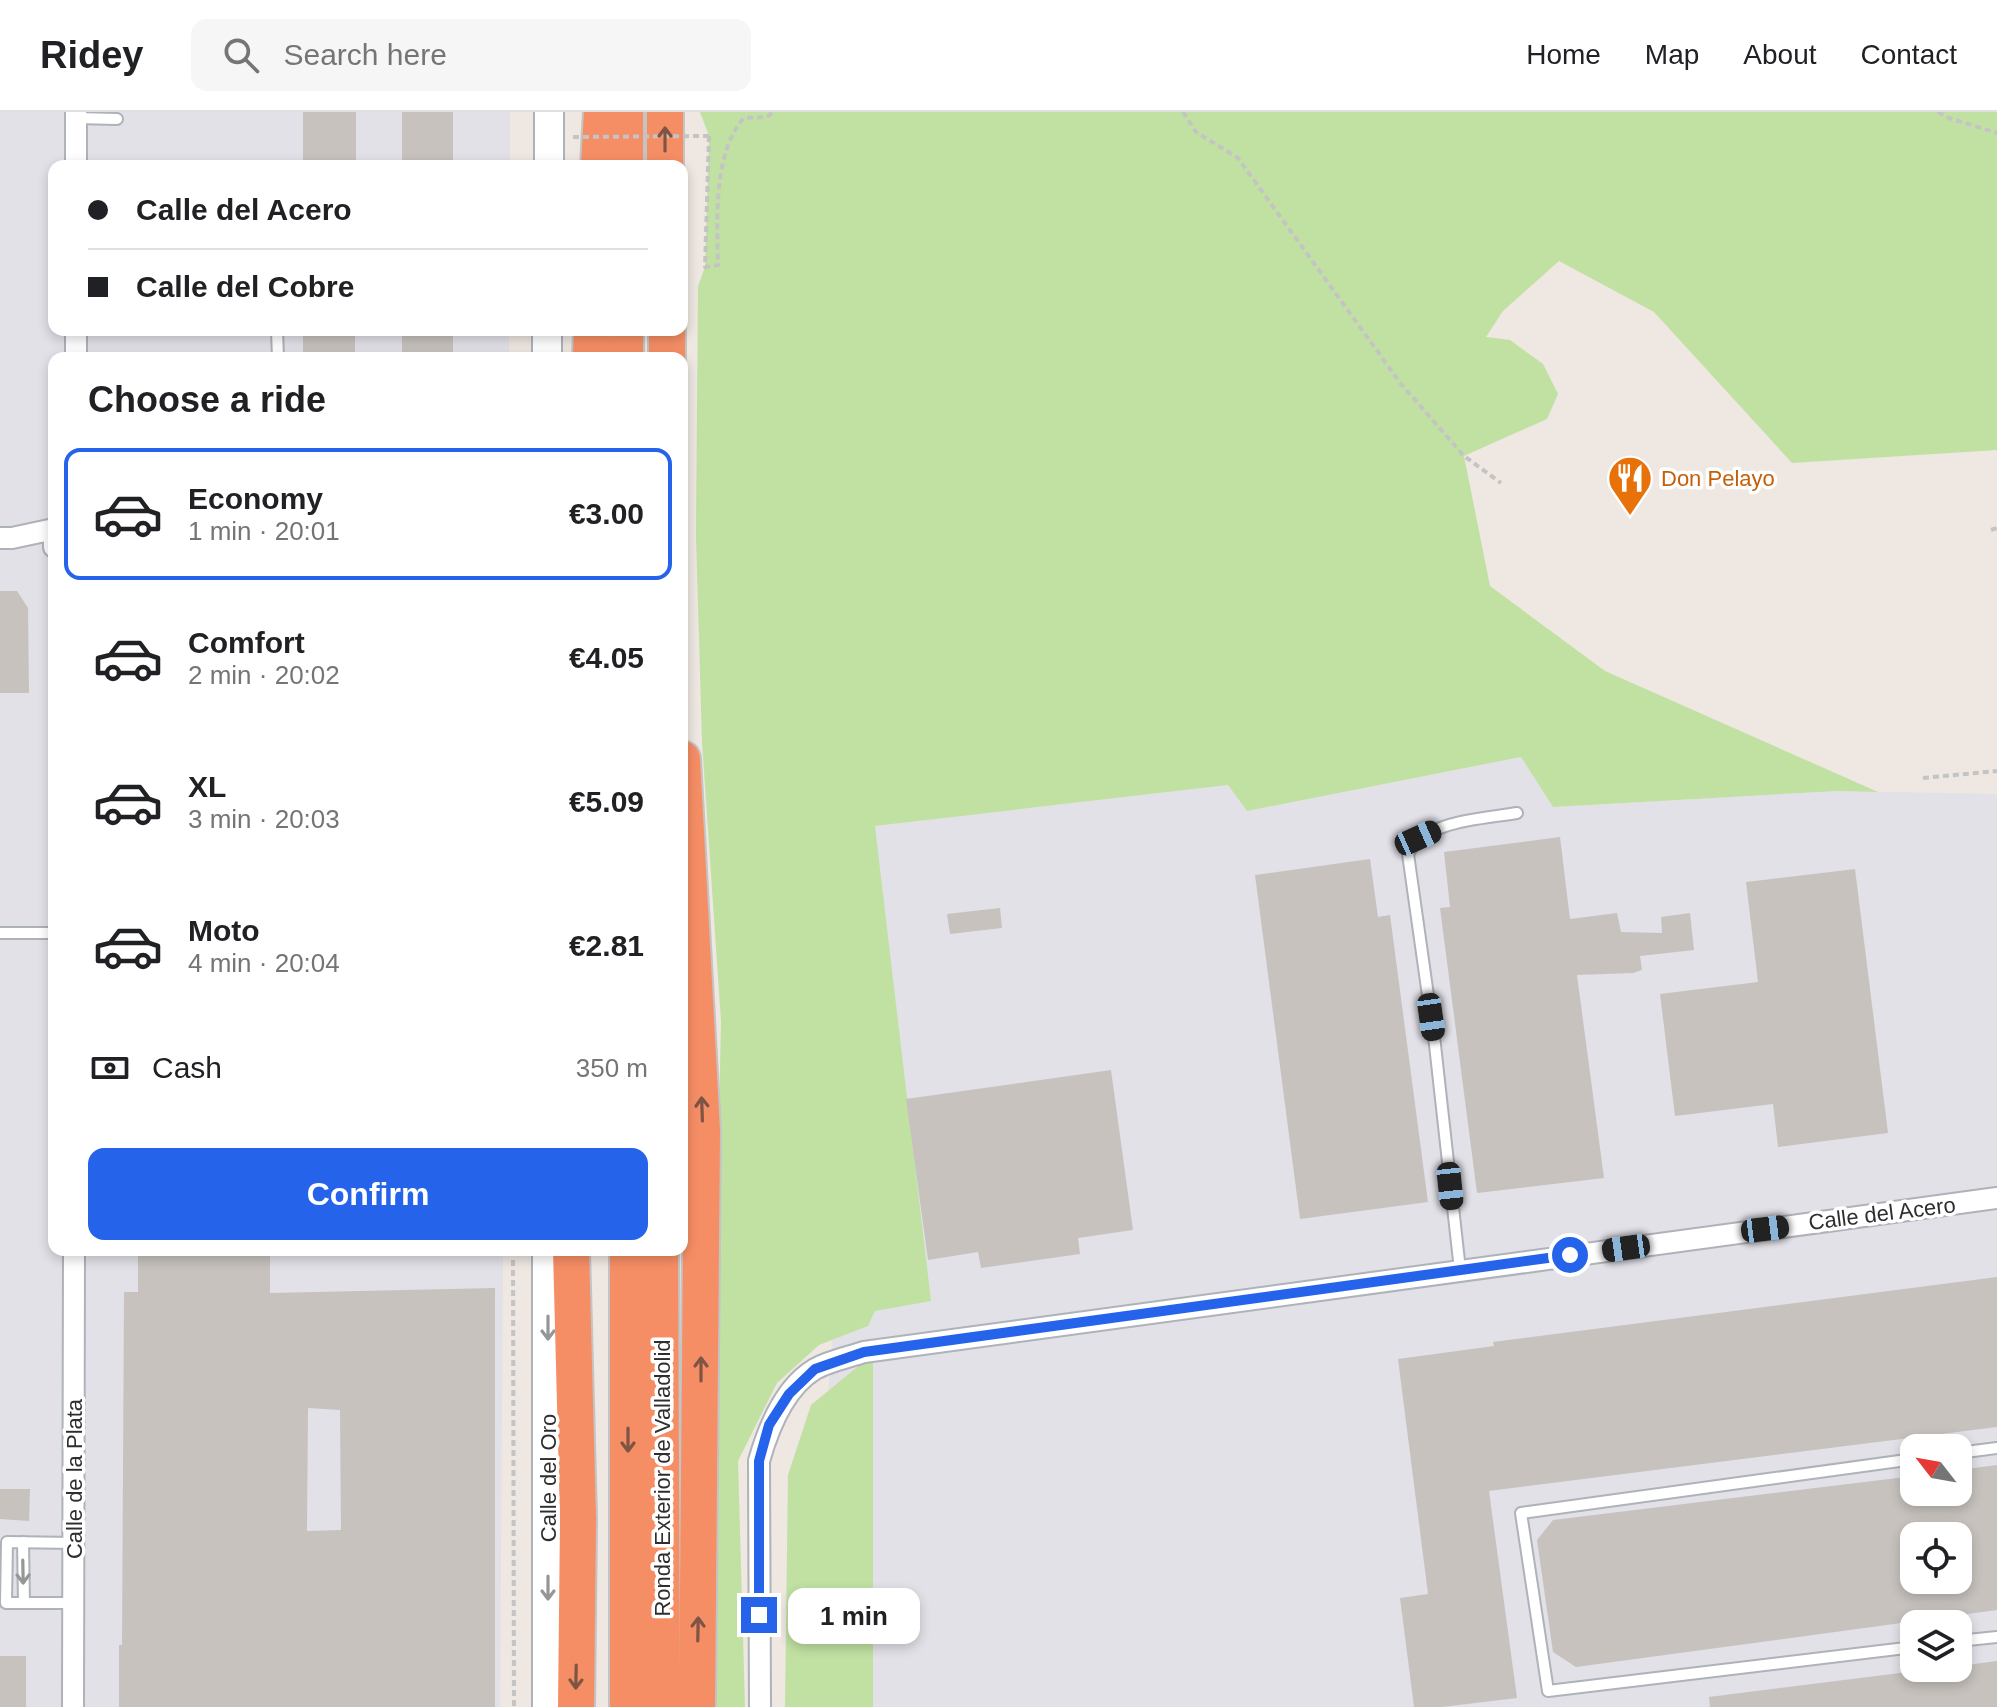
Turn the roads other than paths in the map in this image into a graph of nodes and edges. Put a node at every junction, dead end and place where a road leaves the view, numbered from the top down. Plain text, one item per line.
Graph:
1 (549, 112) edge
2 (602, 112) edge
3 (625, 112) edge
4 (665, 112) edge
5 (76, 115) edge
6 (117, 119) dead end
7 (76, 160) edge
8 (549, 160) edge
9 (599, 160) edge
10 (625, 160) edge
11 (665, 160) edge
12 (48, 530) edge
13 (6, 538) edge
14 (48, 548) edge
15 (1517, 813) dead end
16 (688, 871) edge
17 (0, 933) edge
18 (48, 933) edge
19 (1997, 1198) edge
20 (74, 1256) edge
21 (547, 1256) edge
22 (571, 1256) edge
23 (579, 1256) edge
24 (628, 1256) edge
25 (660, 1256) edge
26 (1460, 1270) junction
27 (576, 1375) junction
28 (1997, 1448) edge
29 (1972, 1451) edge
30 (1900, 1461) edge
31 (4, 1542) edge
32 (23, 1542) junction
33 (74, 1543) junction
34 (3, 1578) edge
35 (24, 1603) junction
36 (74, 1603) junction
37 (1997, 1637) edge
38 (1972, 1640) edge
39 (1900, 1649) edge
40 (73, 1707) edge
41 (547, 1707) edge
42 (576, 1707) edge
43 (628, 1707) edge
44 (662, 1707) edge
45 (697, 1707) edge
46 (760, 1707) edge

1 - 8 street
2 - 9 highway
3 - 10 highway
11 -> 4 highway
5 - 6 lane
5 - 7 street
12 - 13 street
13 - 14 street
15 - 26 lane
45 -> 16 highway
17 - 18 lane
19 - 26 street, Calle del Acero
20 - 33 street, Calle de la Plata
21 -> 41 street, Calle del Oro
22 - 27 highway
23 - 27 highway
24 -> 43 highway, Ronda Exterior de Valladolid
25 - 44 highway, Ronda Exterior de Valladolid
26 - 46 street, Calle del Acero
27 -> 42 highway
28 - 29 lane
30 - 39 lane
31 - 32 lane
31 - 34 lane
32 - 33 lane
32 -> 35 lane
33 - 36 street, Calle de la Plata
34 - 35 lane
35 - 36 lane
36 - 40 street, Calle de la Plata
37 - 38 lane

